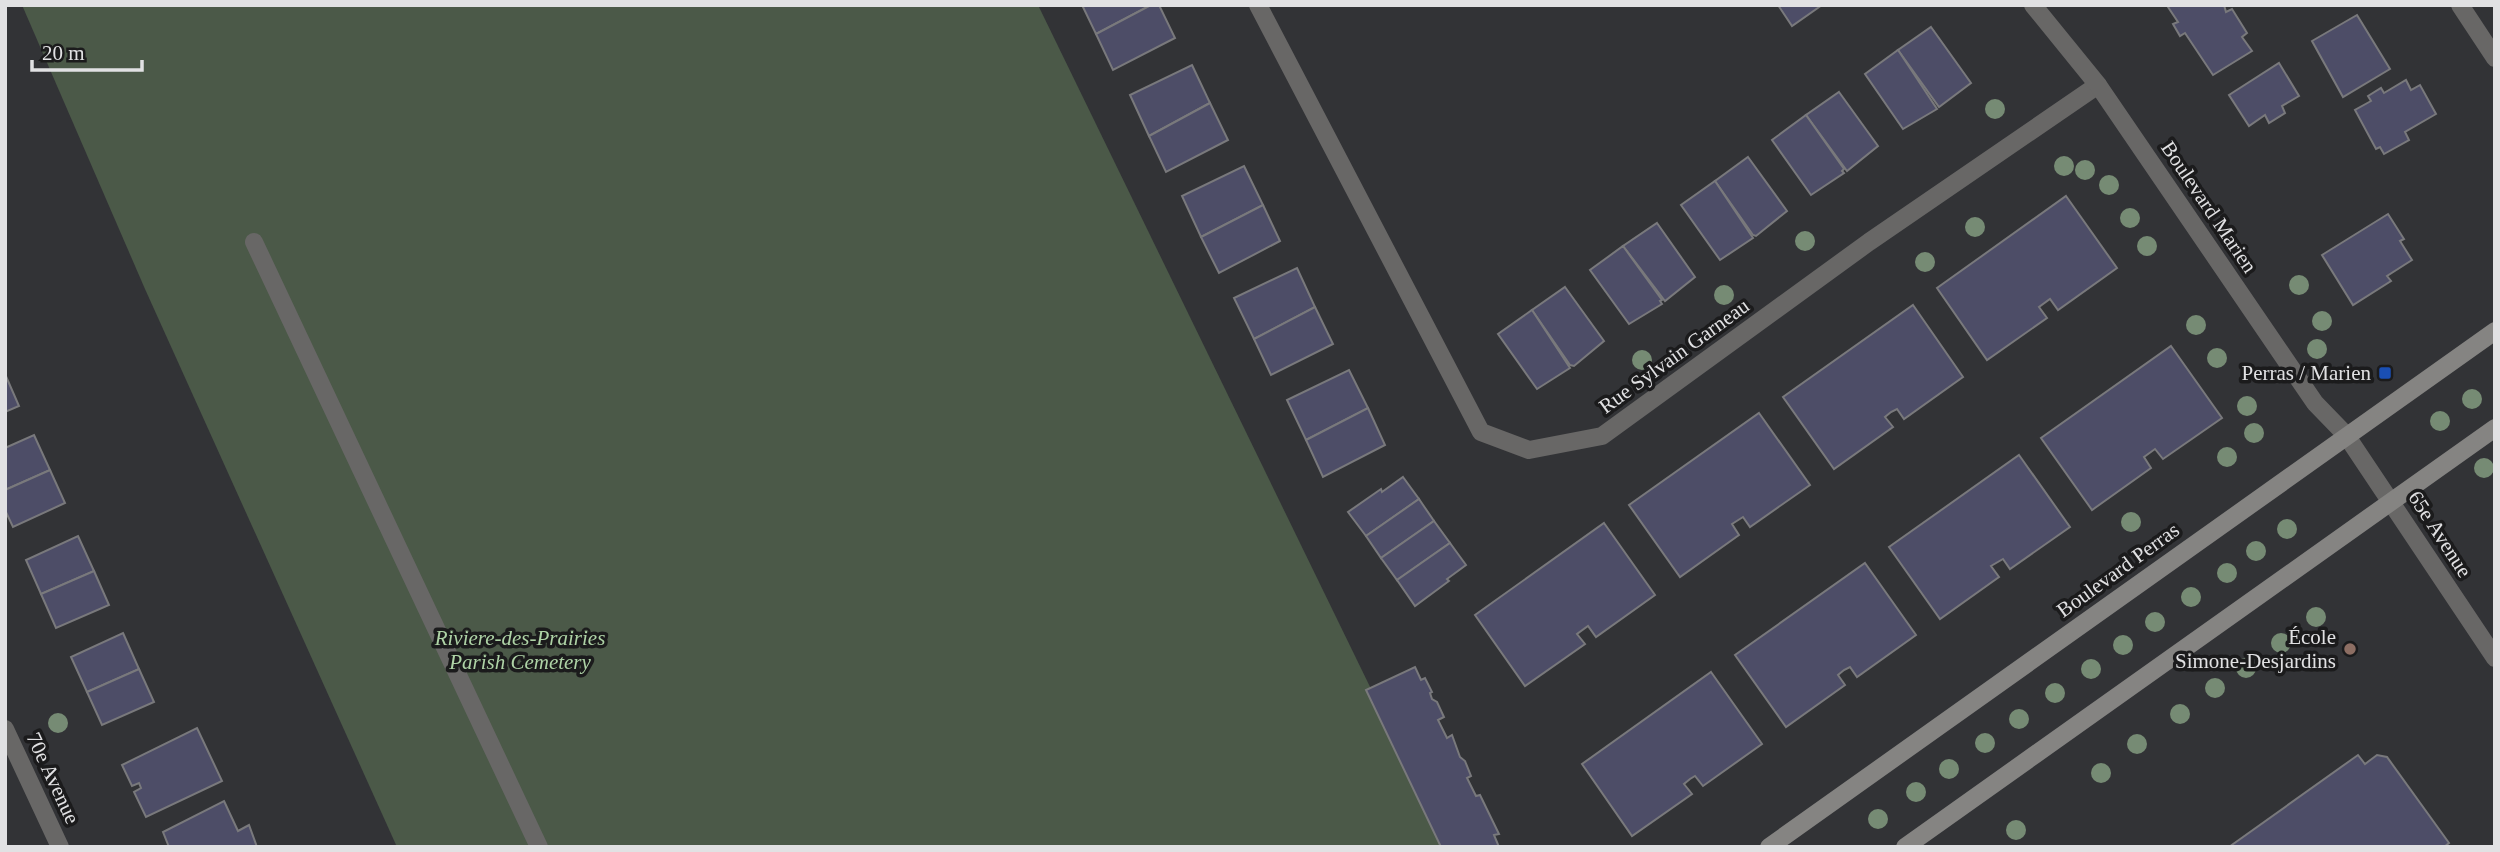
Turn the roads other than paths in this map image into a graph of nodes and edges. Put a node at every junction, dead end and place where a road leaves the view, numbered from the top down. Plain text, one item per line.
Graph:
1 (1258, 5) edge
2 (2033, 5) edge
3 (2460, 5) edge
4 (2495, 58) edge
5 (2098, 85) junction
6 (254, 242) dead end
7 (2495, 331) edge
8 (2495, 428) edge
9 (2346, 435) junction
10 (2391, 500) junction
11 (2495, 658) edge
12 (5, 729) edge
13 (60, 847) edge
14 (539, 847) edge
15 (1769, 847) edge
16 (1905, 847) edge

1 - 5 street, Rue Sylvain Garneau
2 - 5 street, Boulevard Marien
3 - 4 street
5 - 9 street, Boulevard Marien
6 - 14 street
7 - 9 main road, Boulevard Perras
8 - 10 main road
9 - 10 street, 65e Avenue
9 - 15 main road, Boulevard Perras
10 - 11 street, 65e Avenue
10 - 16 main road
12 - 13 street, 70e Avenue

